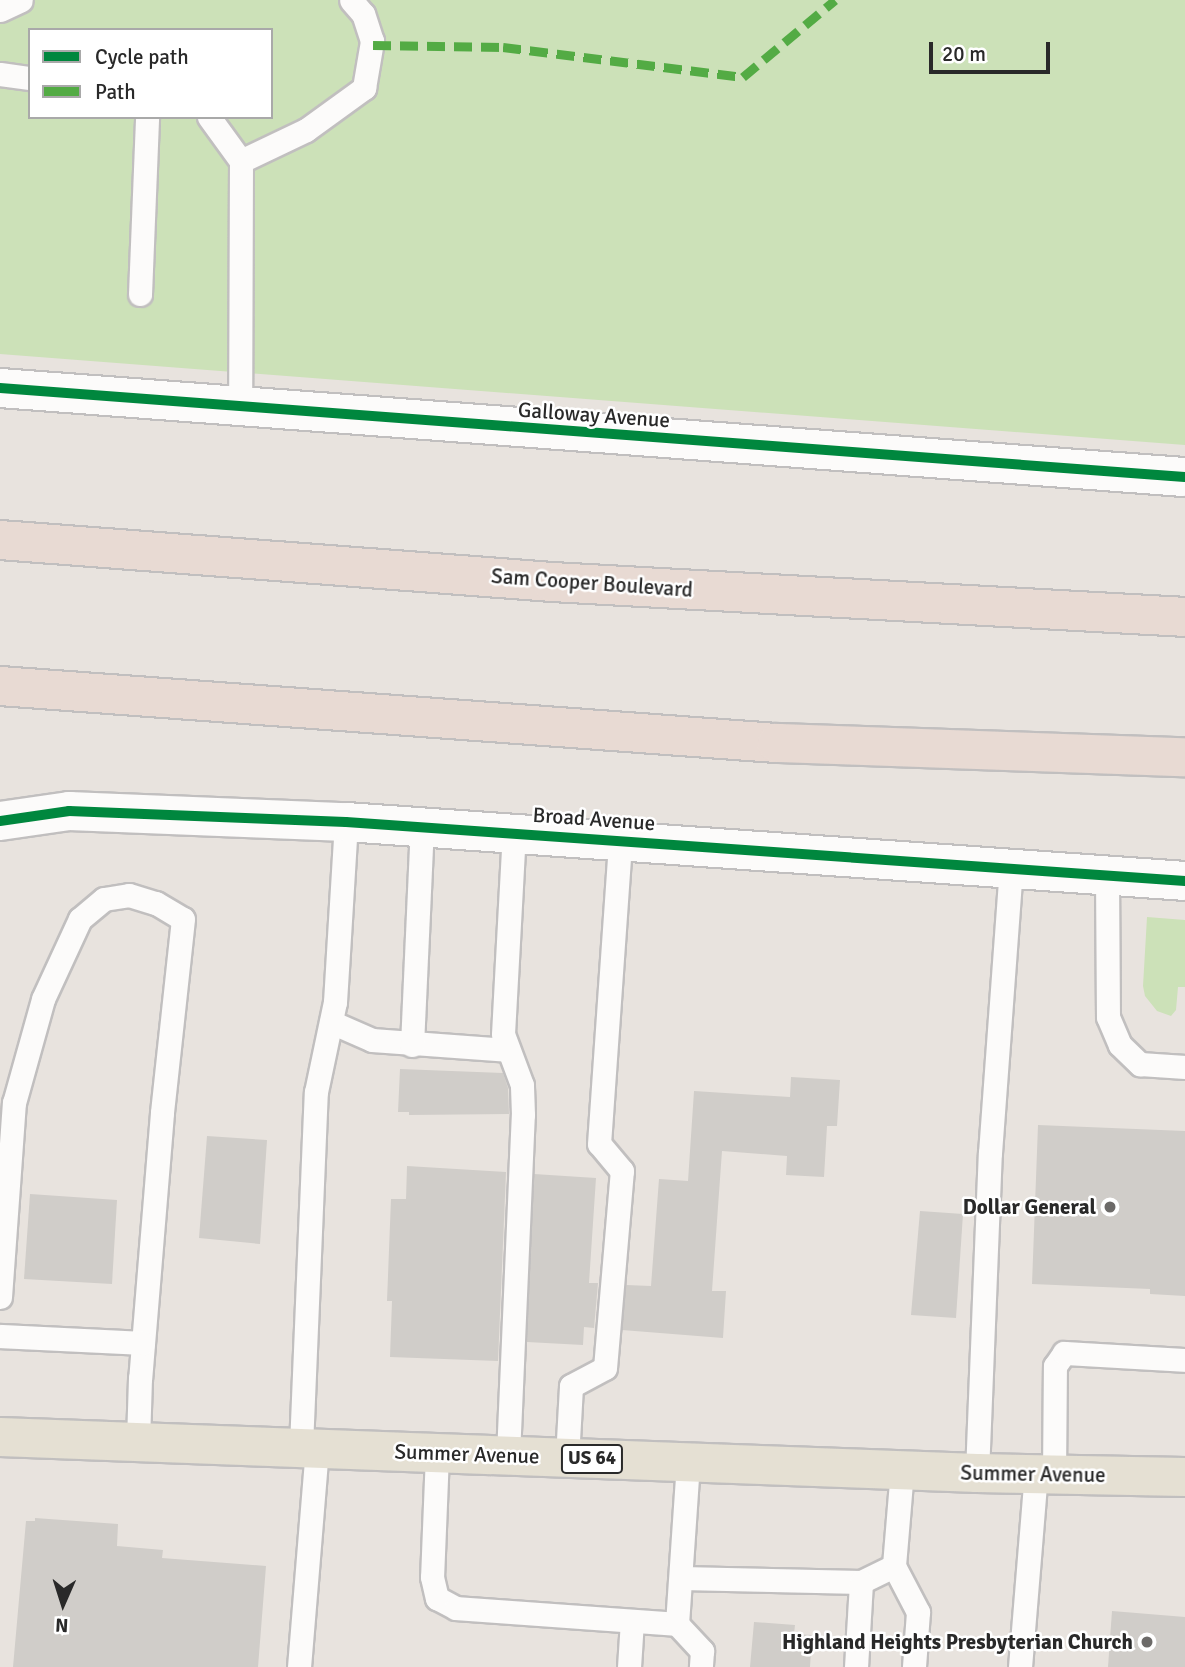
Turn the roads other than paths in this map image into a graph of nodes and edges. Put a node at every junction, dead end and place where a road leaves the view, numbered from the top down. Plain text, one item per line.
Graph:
1 (20, 0) edge
2 (351, 0) edge
3 (0, 10) edge
4 (0, 74) edge
5 (28, 78) edge
6 (147, 119) edge
7 (210, 119) edge
8 (241, 161) junction
9 (140, 294) dead end
10 (0, 388) edge
11 (240, 409) junction
12 (1185, 477) edge
13 (0, 540) edge
14 (1185, 617) edge
15 (0, 687) edge
16 (0, 709) edge
17 (310, 712) junction
18 (1185, 757) edge
19 (0, 821) edge
20 (346, 822) junction
21 (422, 826) junction
22 (514, 832) junction
23 (620, 840) junction
24 (1011, 870) junction
25 (1107, 876) junction
26 (1185, 881) edge
27 (331, 1022) junction
28 (412, 1045) junction
29 (507, 1050) junction
30 (1185, 1067) edge
31 (0, 1297) edge
32 (0, 1336) edge
33 (143, 1343) junction
34 (1185, 1360) edge
35 (0, 1437) edge
36 (138, 1443) junction
37 (309, 1446) junction
38 (437, 1454) junction
39 (508, 1455) junction
40 (567, 1458) junction
41 (688, 1462) junction
42 (902, 1470) junction
43 (977, 1473) junction
44 (1045, 1474) junction
45 (1185, 1477) edge
46 (894, 1566) junction
47 (681, 1578) junction
48 (861, 1581) junction
49 (632, 1621) junction
50 (677, 1624) junction
51 (299, 1667) edge
52 (629, 1667) edge
53 (701, 1667) edge
54 (856, 1667) edge
55 (914, 1667) edge
56 (1020, 1667) edge

1 - 3 lane
2 - 8 lane
4 - 5 lane
6 - 9 lane
7 - 8 lane
8 - 11 lane
10 - 11 street, Galloway Avenue
11 - 12 street, Galloway Avenue
13 - 14 highway, Sam Cooper Boulevard
15 - 17 highway
16 - 17 highway
17 - 18 highway
19 - 20 street, Broad Avenue
20 - 21 street, Broad Avenue
20 - 27 lane
21 - 22 street, Broad Avenue
21 - 28 lane
22 - 23 street, Broad Avenue
22 - 29 lane
23 - 24 street, Broad Avenue
23 - 40 lane
24 - 25 street, Broad Avenue
24 - 43 lane
25 - 26 street, Broad Avenue
25 - 30 lane
27 - 28 lane
27 - 37 lane
28 - 29 lane
29 - 39 lane
31 - 33 lane
32 - 33 lane
33 - 36 lane
34 - 44 lane
35 - 36 main road, Summer Avenue / US 64
36 - 37 main road, Summer Avenue / US 64
37 - 38 main road, Summer Avenue / US 64
37 - 51 lane
38 - 39 main road, Summer Avenue / US 64
38 - 49 lane
39 - 40 main road, Summer Avenue / US 64
40 - 41 main road, Summer Avenue / US 64
41 - 42 main road, Summer Avenue / US 64
41 - 47 lane
42 - 43 main road, Summer Avenue / US 64
42 - 46 lane
43 - 44 main road, Summer Avenue / US 64
44 - 45 main road, Summer Avenue / US 64
44 - 56 lane
46 - 48 lane
46 - 55 lane
47 - 48 lane
47 - 50 lane
48 - 54 lane
49 - 50 lane
49 - 52 lane
50 - 53 lane

